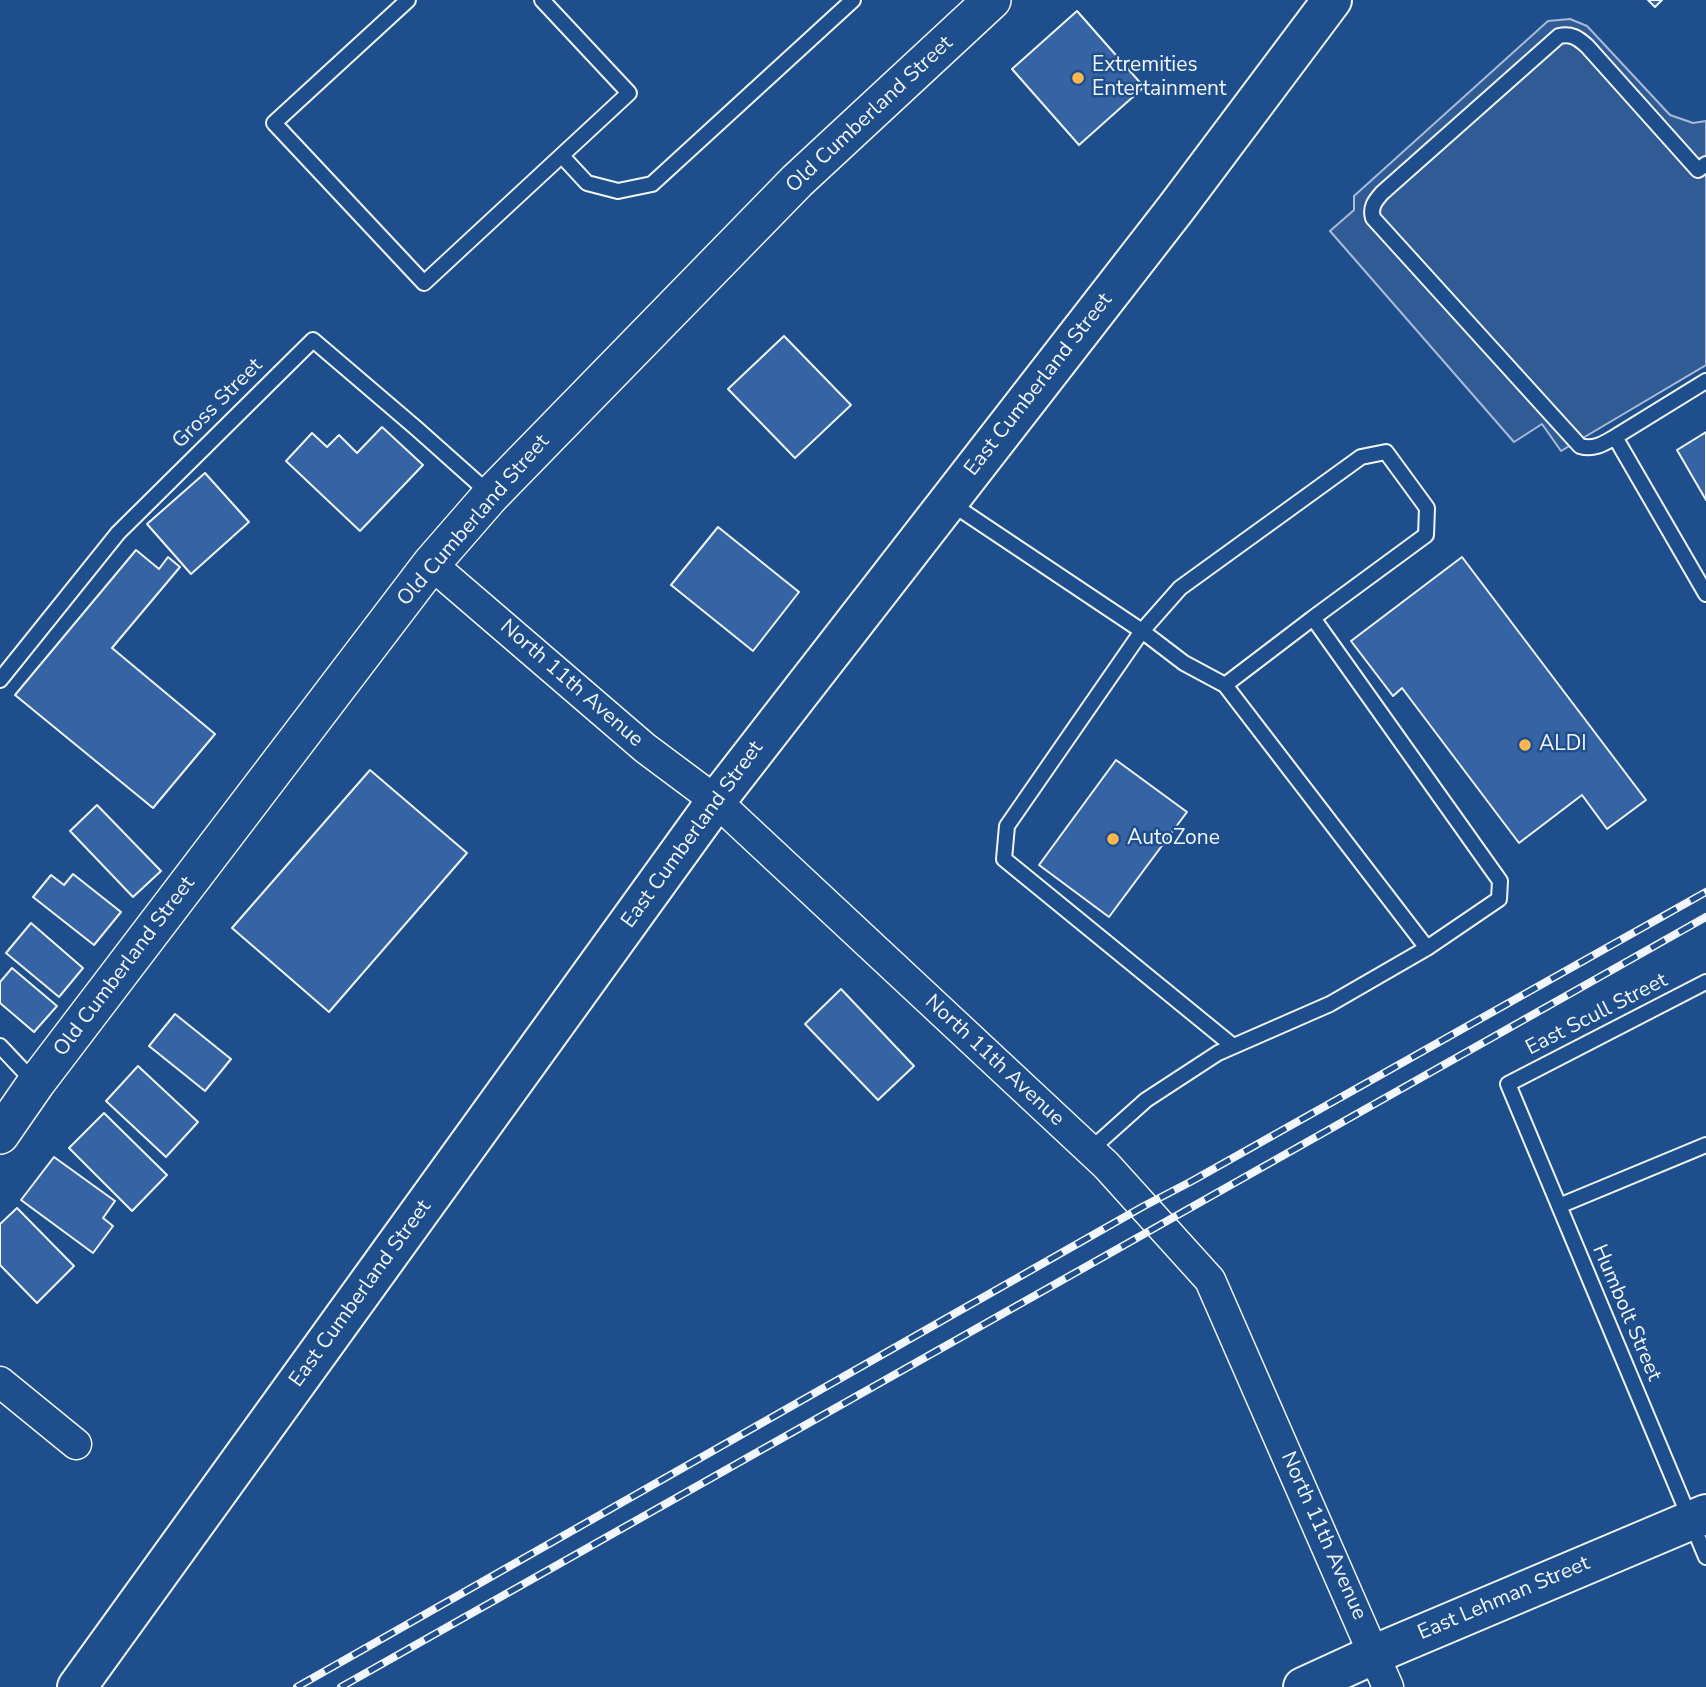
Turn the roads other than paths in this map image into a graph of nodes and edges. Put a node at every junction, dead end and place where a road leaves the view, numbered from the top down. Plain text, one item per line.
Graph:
1 (408, 0) edge
2 (542, 0) edge
3 (853, 0) edge
4 (992, 0) edge
5 (1332, 0) edge
6 (562, 156) junction
7 (1706, 164) edge
8 (1706, 381) edge
9 (1615, 437) junction
10 (491, 495) junction
11 (948, 502) junction
12 (431, 564) junction
13 (1706, 594) edge
14 (1313, 618) junction
15 (1142, 631) junction
16 (0, 680) edge
17 (1226, 685) junction
18 (716, 801) junction
19 (1427, 948) junction
20 (1706, 982) edge
21 (0, 1046) edge
22 (1234, 1046) junction
23 (36, 1083) junction
24 (1508, 1084) joint
25 (0, 1135) edge
26 (1706, 1145) edge
27 (1089, 1151) junction
28 (1559, 1206) junction
29 (0, 1382) edge
30 (76, 1444) dead end
31 (1698, 1517) edge
32 (1706, 1557) edge
33 (1382, 1671) edge
34 (77, 1687) edge
35 (1303, 1687) edge

1 - 6 lane
2 - 6 lane
3 - 6 lane
4 - 10 street, Old Cumberland Street
5 - 11 main road, East Cumberland Street
7 - 9 lane
8 - 9 lane
9 - 13 lane
10 - 12 street, Old Cumberland Street
10 - 16 lane, Gross Street
11 - 15 lane
11 - 18 main road, East Cumberland Street
12 - 18 street, North 11th Avenue
12 - 23 street, Old Cumberland Street
14 - 15 lane
14 - 17 lane
14 - 19 lane
15 - 17 lane
15 - 22 lane
17 - 19 lane
18 - 27 street, North 11th Avenue
18 - 34 main road, East Cumberland Street
19 - 22 lane
20 - 24 lane, East Scull Street
21 - 23 lane
22 - 27 lane
23 - 25 street, Old Cumberland Street
24 - 28 lane, Humbolt Street
26 - 28 lane
27 - 33 street, North 11th Avenue
28 - 31 lane, Humbolt Street
29 - 30 street
31 - 32 lane, Humbolt Street
31 - 33 main road, East Lehman Street
33 - 35 main road, East Lehman Street

